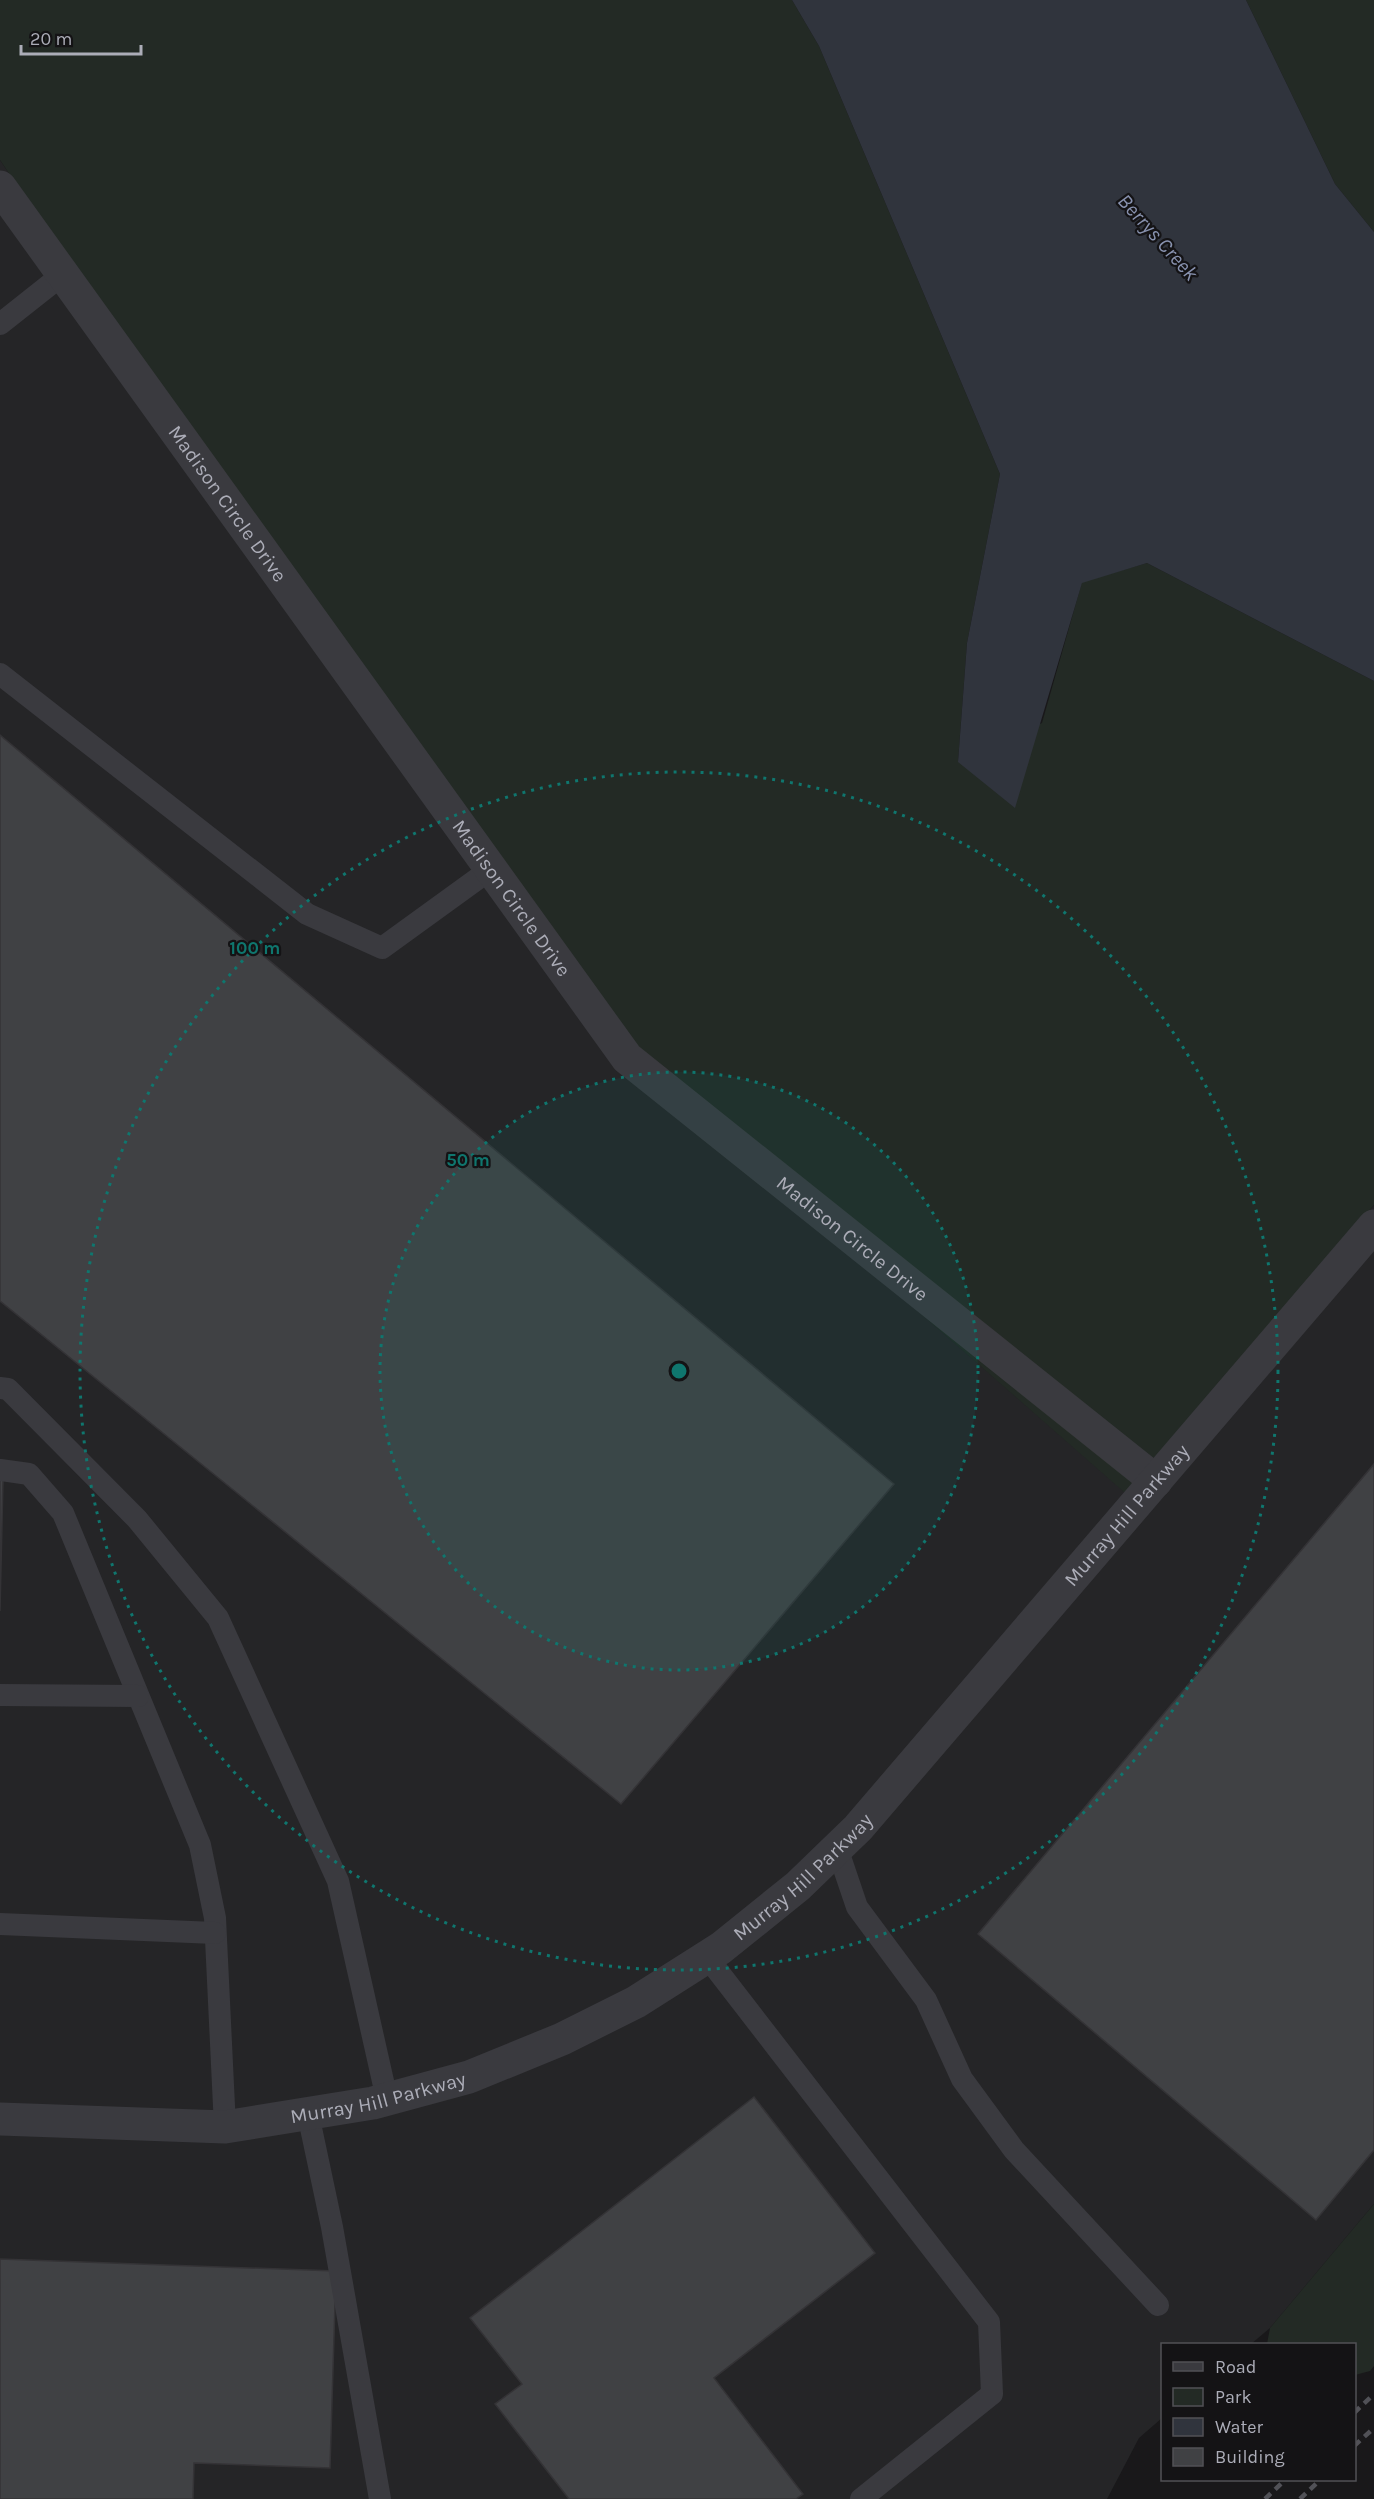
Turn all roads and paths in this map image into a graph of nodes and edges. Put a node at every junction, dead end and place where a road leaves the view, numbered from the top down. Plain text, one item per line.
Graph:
1 (0, 187) edge
2 (62, 275) junction
3 (0, 324) edge
4 (0, 674) edge
5 (491, 869) junction
6 (1374, 1226) edge
7 (0, 1388) edge
8 (0, 1470) edge
9 (1156, 1481) junction
10 (0, 1695) edge
11 (138, 1696) junction
12 (837, 1848) junction
13 (0, 1924) edge
14 (215, 1933) junction
15 (707, 1957) junction
16 (387, 2100) junction
17 (308, 2114) junction
18 (0, 2119) edge
19 (225, 2127) junction
20 (1158, 2305) dead end
21 (380, 2499) edge
22 (861, 2499) edge

1 - 2 street, Madison Circle Drive
2 - 3 lane
2 - 5 street, Madison Circle Drive
4 - 5 lane
5 - 9 street, Madison Circle Drive
6 - 9 street, Murray Hill Parkway
7 - 16 lane
8 - 11 lane
9 - 12 street, Murray Hill Parkway
10 - 11 lane
11 - 14 lane
12 - 15 street, Murray Hill Parkway
12 - 20 lane
13 - 14 lane
14 - 19 lane
15 - 16 street, Murray Hill Parkway
15 - 22 lane
16 - 17 street, Murray Hill Parkway
17 - 19 street, Murray Hill Parkway
17 - 21 lane
18 - 19 street, Murray Hill Parkway

